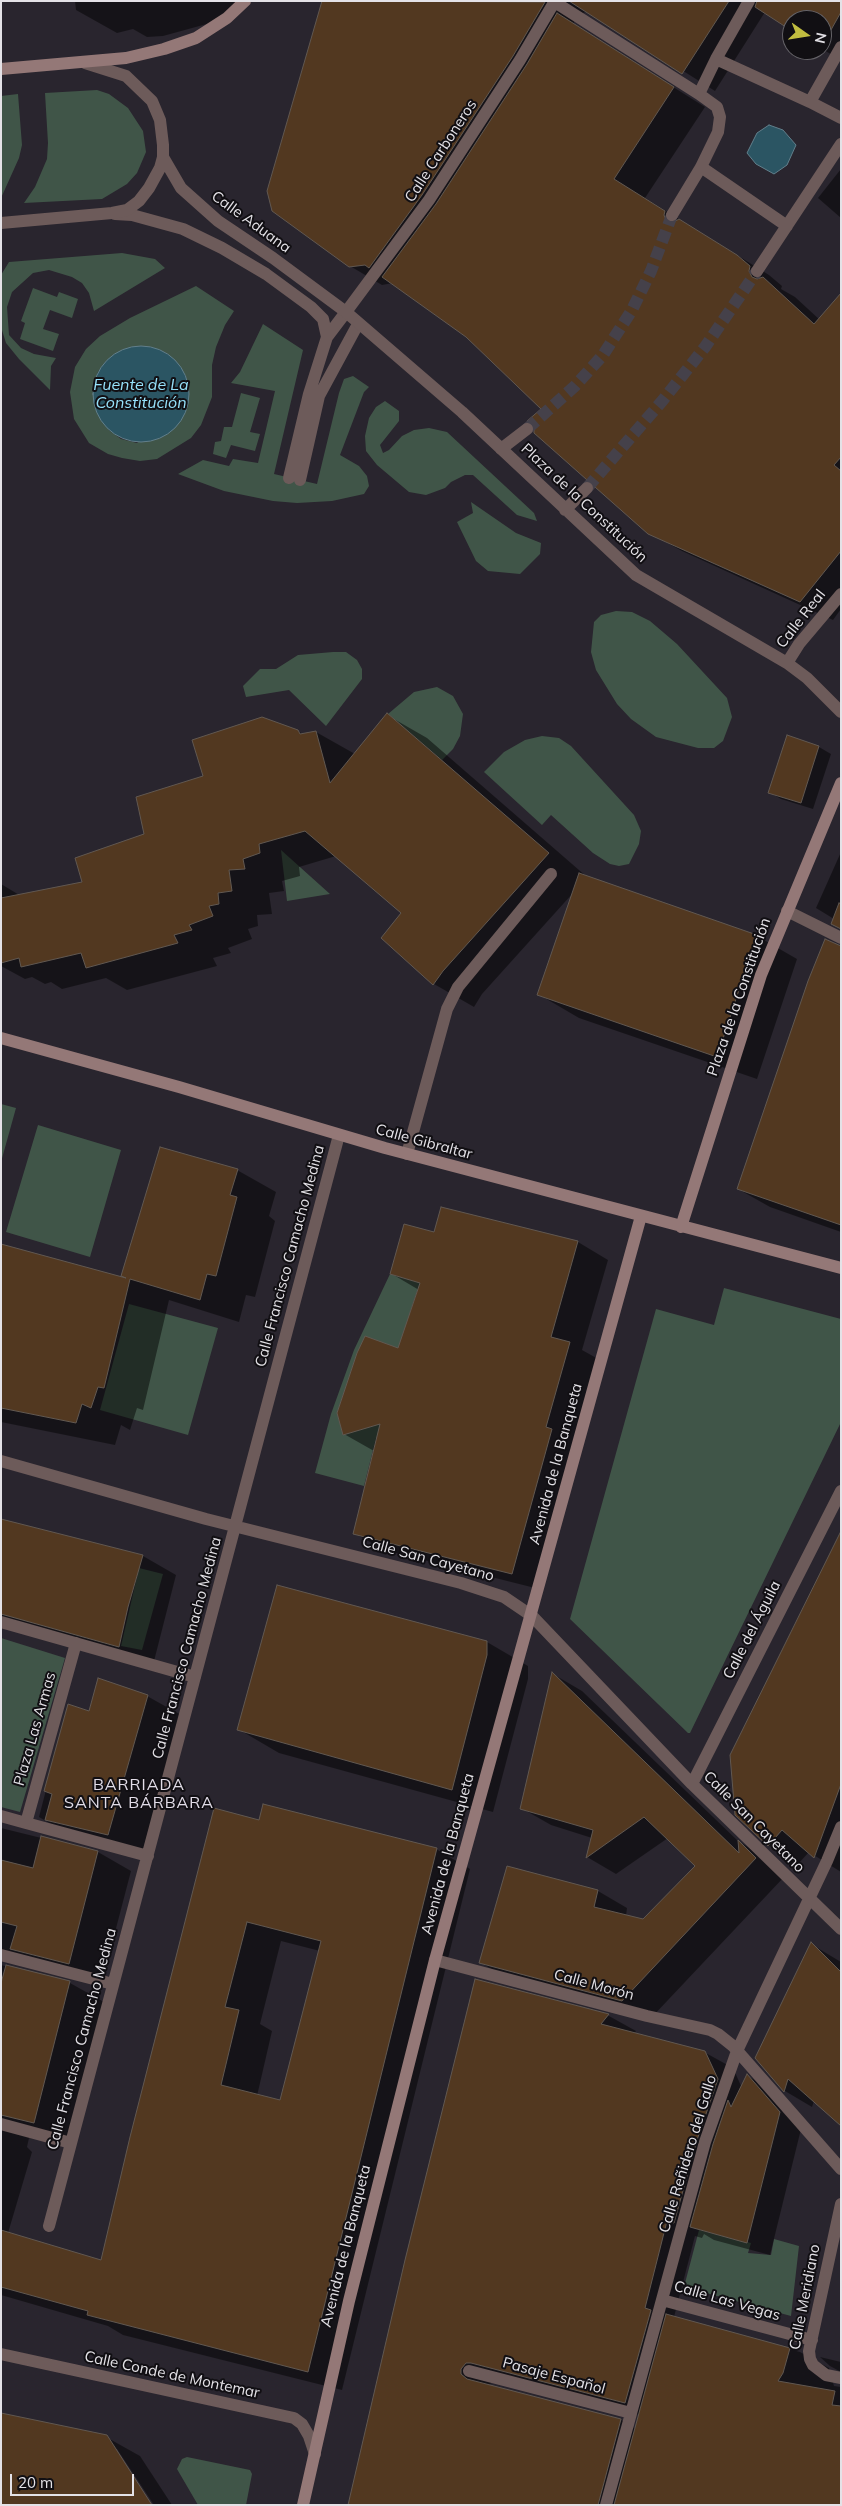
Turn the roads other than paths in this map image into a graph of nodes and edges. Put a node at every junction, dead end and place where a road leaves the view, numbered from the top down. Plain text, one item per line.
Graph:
1 (245, 1) edge
2 (554, 2) edge
3 (749, 2) edge
4 (838, 52) edge
5 (716, 59) junction
6 (85, 63) junction
7 (1, 70) edge
8 (699, 94) junction
9 (810, 102) junction
10 (841, 118) edge
11 (841, 144) edge
12 (162, 158) junction
13 (701, 168) junction
14 (112, 214) junction
15 (672, 216) tunnel mouth
16 (1, 223) edge
17 (786, 226) junction
18 (757, 271) tunnel mouth
19 (346, 312) junction
20 (358, 324) junction
21 (327, 337) junction
22 (527, 429) tunnel mouth
23 (501, 449) junction
24 (587, 488) tunnel mouth
25 (565, 510) junction
26 (841, 594) edge
27 (787, 664) junction
28 (840, 711) edge
29 (841, 782) edge
30 (551, 874) dead end
31 (787, 911) junction
32 (841, 938) edge
33 (1, 1038) edge
34 (340, 1135) junction
35 (408, 1154) junction
36 (641, 1216) junction
37 (681, 1227) junction
38 (841, 1268) edge
39 (1, 1461) edge
40 (841, 1491) edge
41 (236, 1527) junction
42 (532, 1616) junction
43 (1, 1622) edge
44 (76, 1643) junction
45 (196, 1677) junction
46 (692, 1784) junction
47 (1, 1816) edge
48 (26, 1823) junction
49 (841, 1827) edge
50 (148, 1856) junction
51 (809, 1898) junction
52 (841, 1929) edge
53 (1, 1955) edge
54 (435, 1960) junction
55 (114, 1984) junction
56 (737, 2051) junction
57 (1, 2124) edge
58 (71, 2143) junction
59 (841, 2169) edge
60 (841, 2204) edge
61 (49, 2226) dead end
62 (662, 2300) junction
63 (812, 2340) junction
64 (1, 2354) edge
65 (469, 2370) dead end
66 (841, 2378) edge
67 (631, 2412) junction
68 (315, 2454) junction
69 (303, 2505) edge
70 (606, 2505) edge

1 - 6 main road
2 - 8 street
2 - 19 street, Calle Carboneros
3 - 5 street
4 - 9 street
5 - 8 street
5 - 9 street
6 - 7 main road
6 - 12 street
8 - 13 street
9 - 10 street
11 - 17 street
12 - 14 street
12 - 19 street, Calle Aduana
13 - 15 street
13 - 17 street
14 - 16 street
14 - 21 street
17 - 18 street
19 - 20 street, Plaza de la Constitución
19 - 21 street, Calle Carboneros
20 - 21 street, Calle Carboneros
20 - 23 street, Plaza de la Constitución
22 - 23 street
23 - 25 street, Plaza de la Constitución
24 - 25 street
25 - 27 street, Plaza de la Constitución
26 - 27 street, Calle Real
27 - 28 street, Plaza de la Constitución
29 - 31 main road, Plaza de la Constitución
30 - 35 street
31 - 32 street
31 - 37 main road, Plaza de la Constitución
33 - 34 main road, Calle Gibraltar
34 - 35 main road, Calle Gibraltar
34 - 41 street, Calle Francisco Camacho Medina
35 - 36 main road, Calle Gibraltar
36 - 37 main road, Calle Gibraltar
36 - 42 main road, Avenida de la Banqueta
37 - 38 main road, Calle Gibraltar
39 - 41 street, Calle San Cayetano
40 - 46 street, Calle del Águila
41 - 42 street, Calle San Cayetano
41 - 45 street, Calle Francisco Camacho Medina
42 - 46 street, Calle San Cayetano
42 - 54 main road, Avenida de la Banqueta
43 - 44 street
44 - 45 street
44 - 48 street, Plaza Las Armas
45 - 50 street, Calle Francisco Camacho Medina
46 - 51 street, Calle San Cayetano
47 - 48 street
48 - 50 street
49 - 51 street, Calle Reñidero del Gallo
50 - 55 street, Calle Francisco Camacho Medina
51 - 52 street, Calle San Cayetano
51 - 56 street, Calle Reñidero del Gallo
53 - 55 street
54 - 56 street, Calle Morón
54 - 68 main road, Avenida de la Banqueta
55 - 58 street, Calle Francisco Camacho Medina
56 - 59 street
56 - 62 street, Calle Reñidero del Gallo
57 - 58 street
58 - 61 street, Calle Francisco Camacho Medina
60 - 63 street, Calle Meridiano
62 - 63 street, Calle Las Vegas
62 - 67 street, Calle Reñidero del Gallo
63 - 66 street, Calle Meridiano
64 - 68 street, Calle Conde de Montemar
65 - 67 street, Pasaje Español
67 - 70 street, Calle Reñidero del Gallo
68 - 69 main road, Avenida de la Banqueta

